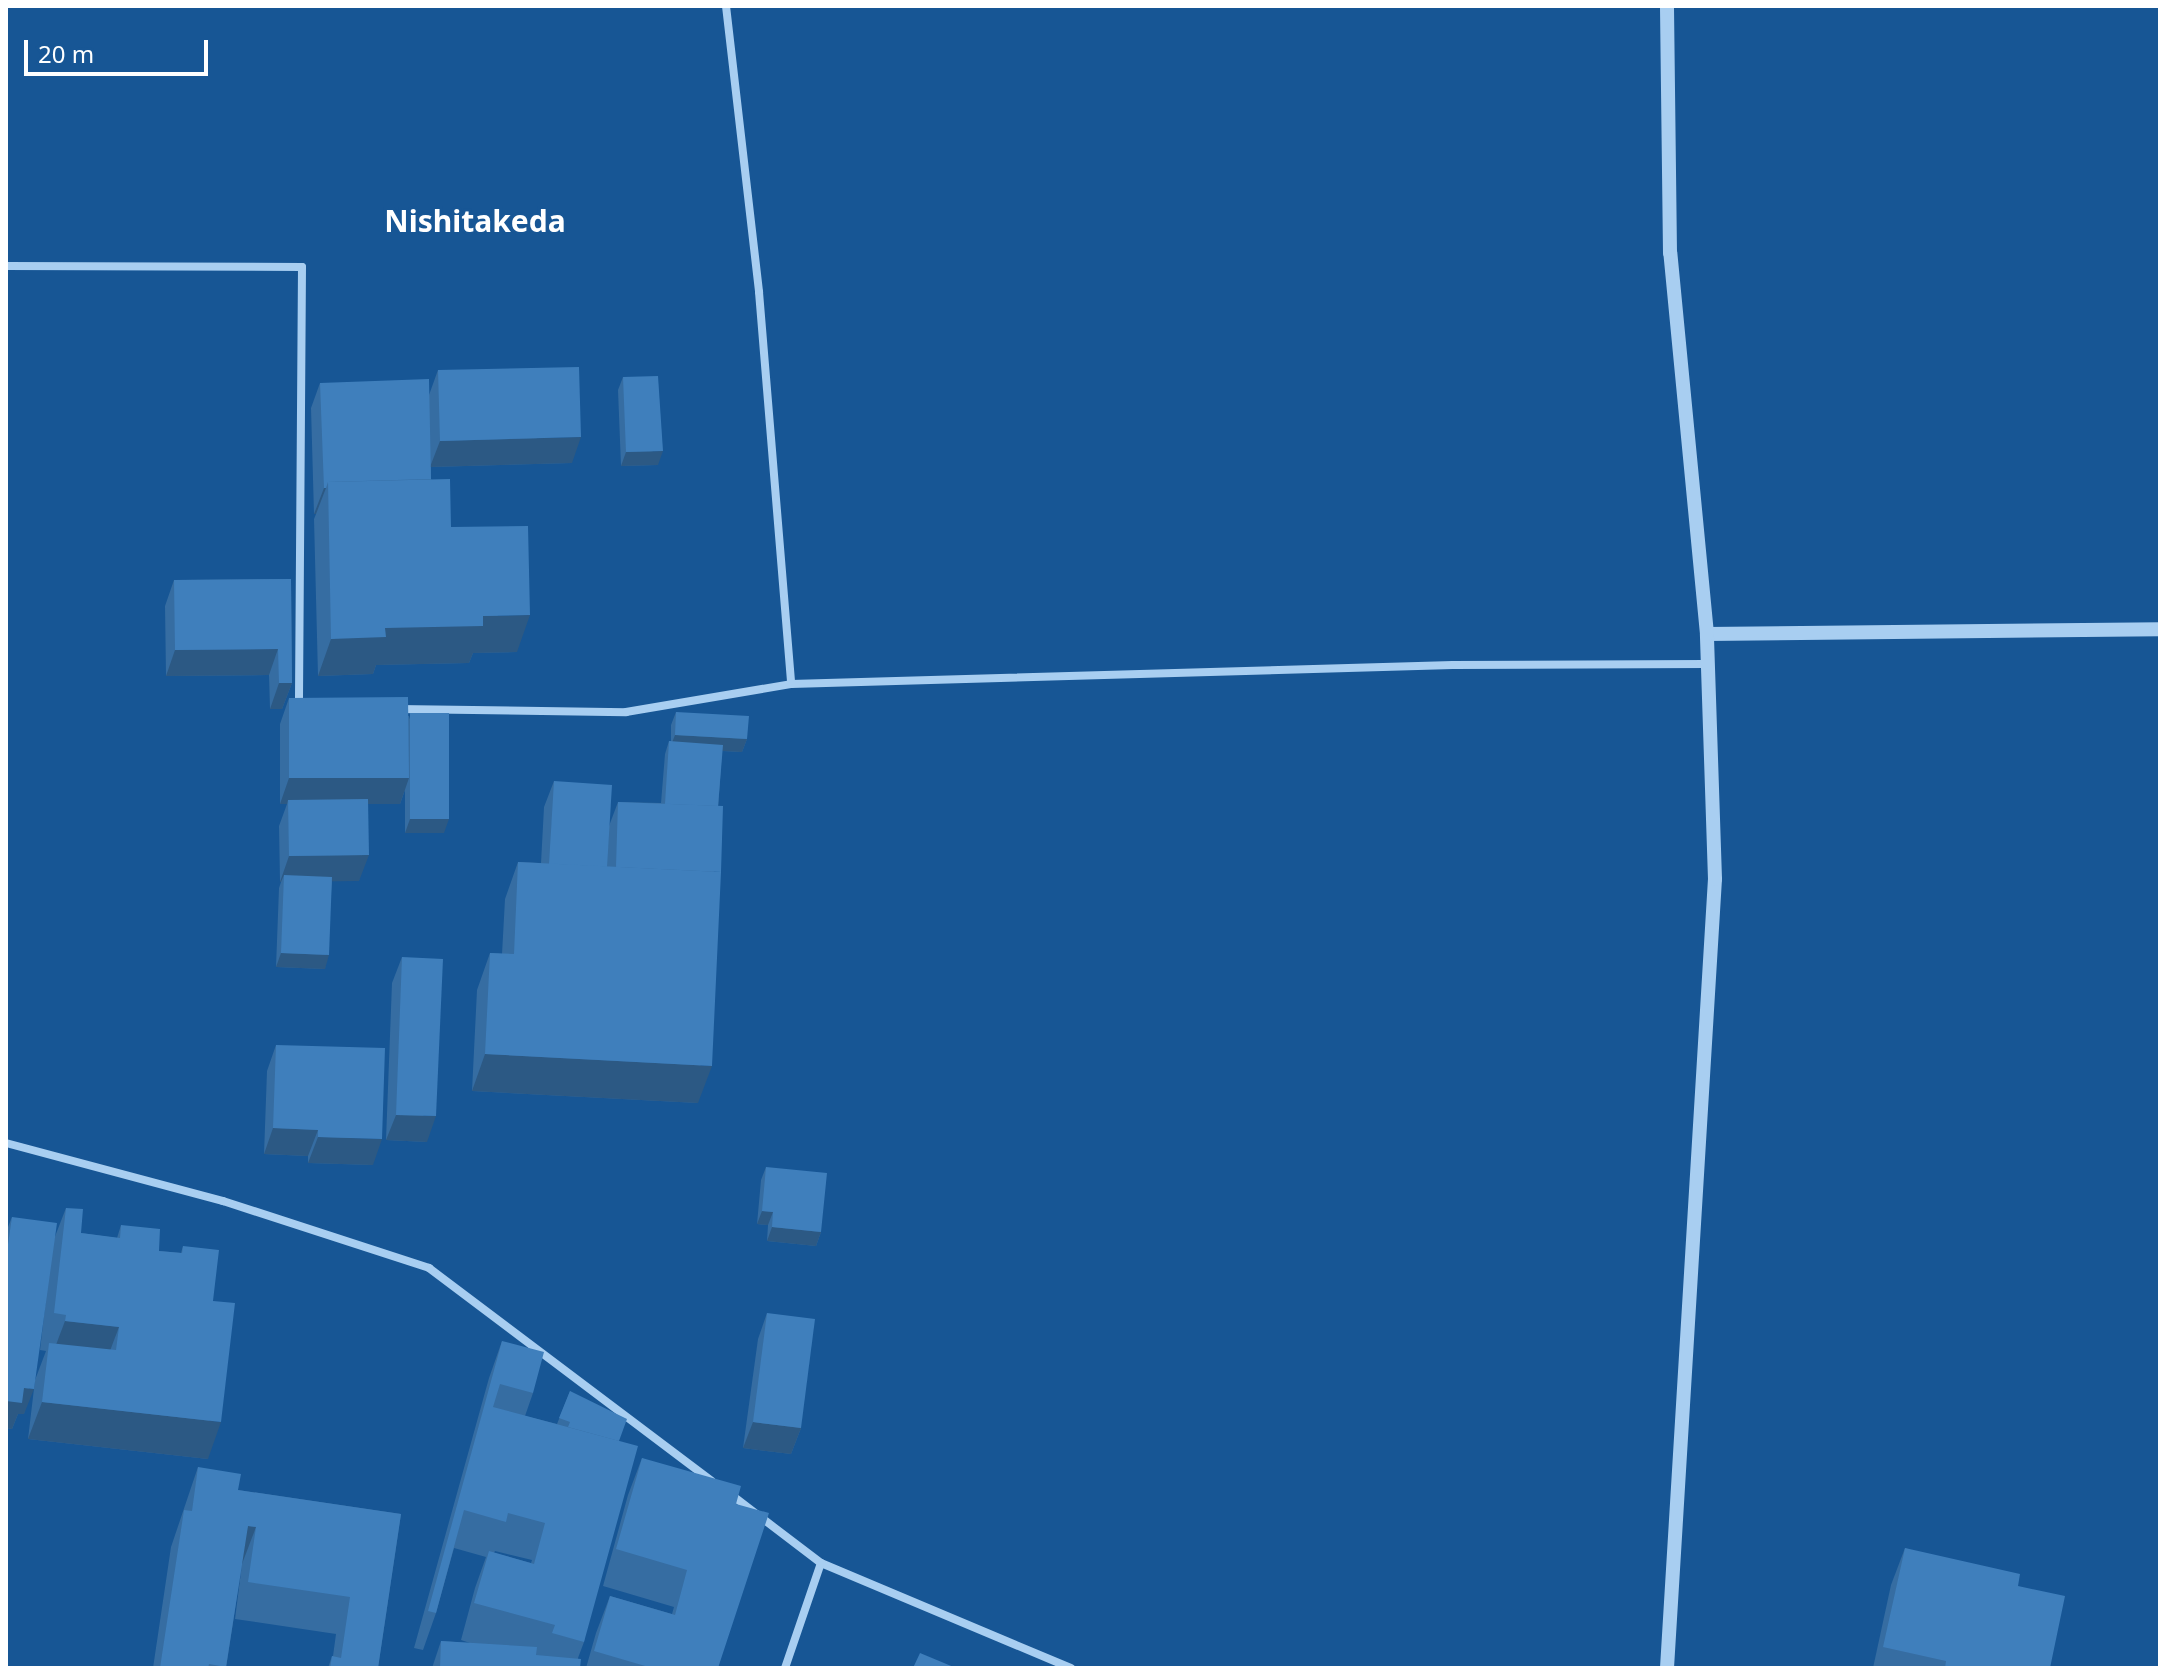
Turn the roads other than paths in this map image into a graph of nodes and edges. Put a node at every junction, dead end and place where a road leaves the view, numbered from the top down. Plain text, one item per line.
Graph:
1 (726, 6) edge
2 (1667, 6) edge
3 (6, 266) edge
4 (2160, 629) edge
5 (1707, 634) junction
6 (1706, 664) junction
7 (791, 684) junction
8 (314, 709) edge
9 (385, 709) edge
10 (6, 1143) edge
11 (821, 1563) junction
12 (785, 1668) edge
13 (1071, 1668) edge
14 (1667, 1668) edge

1 - 7 street
2 - 5 street
3 - 8 street
4 - 5 street
5 - 6 street
6 - 7 street
6 - 14 street
7 - 9 street
10 - 11 street
11 - 12 street
11 - 13 street

